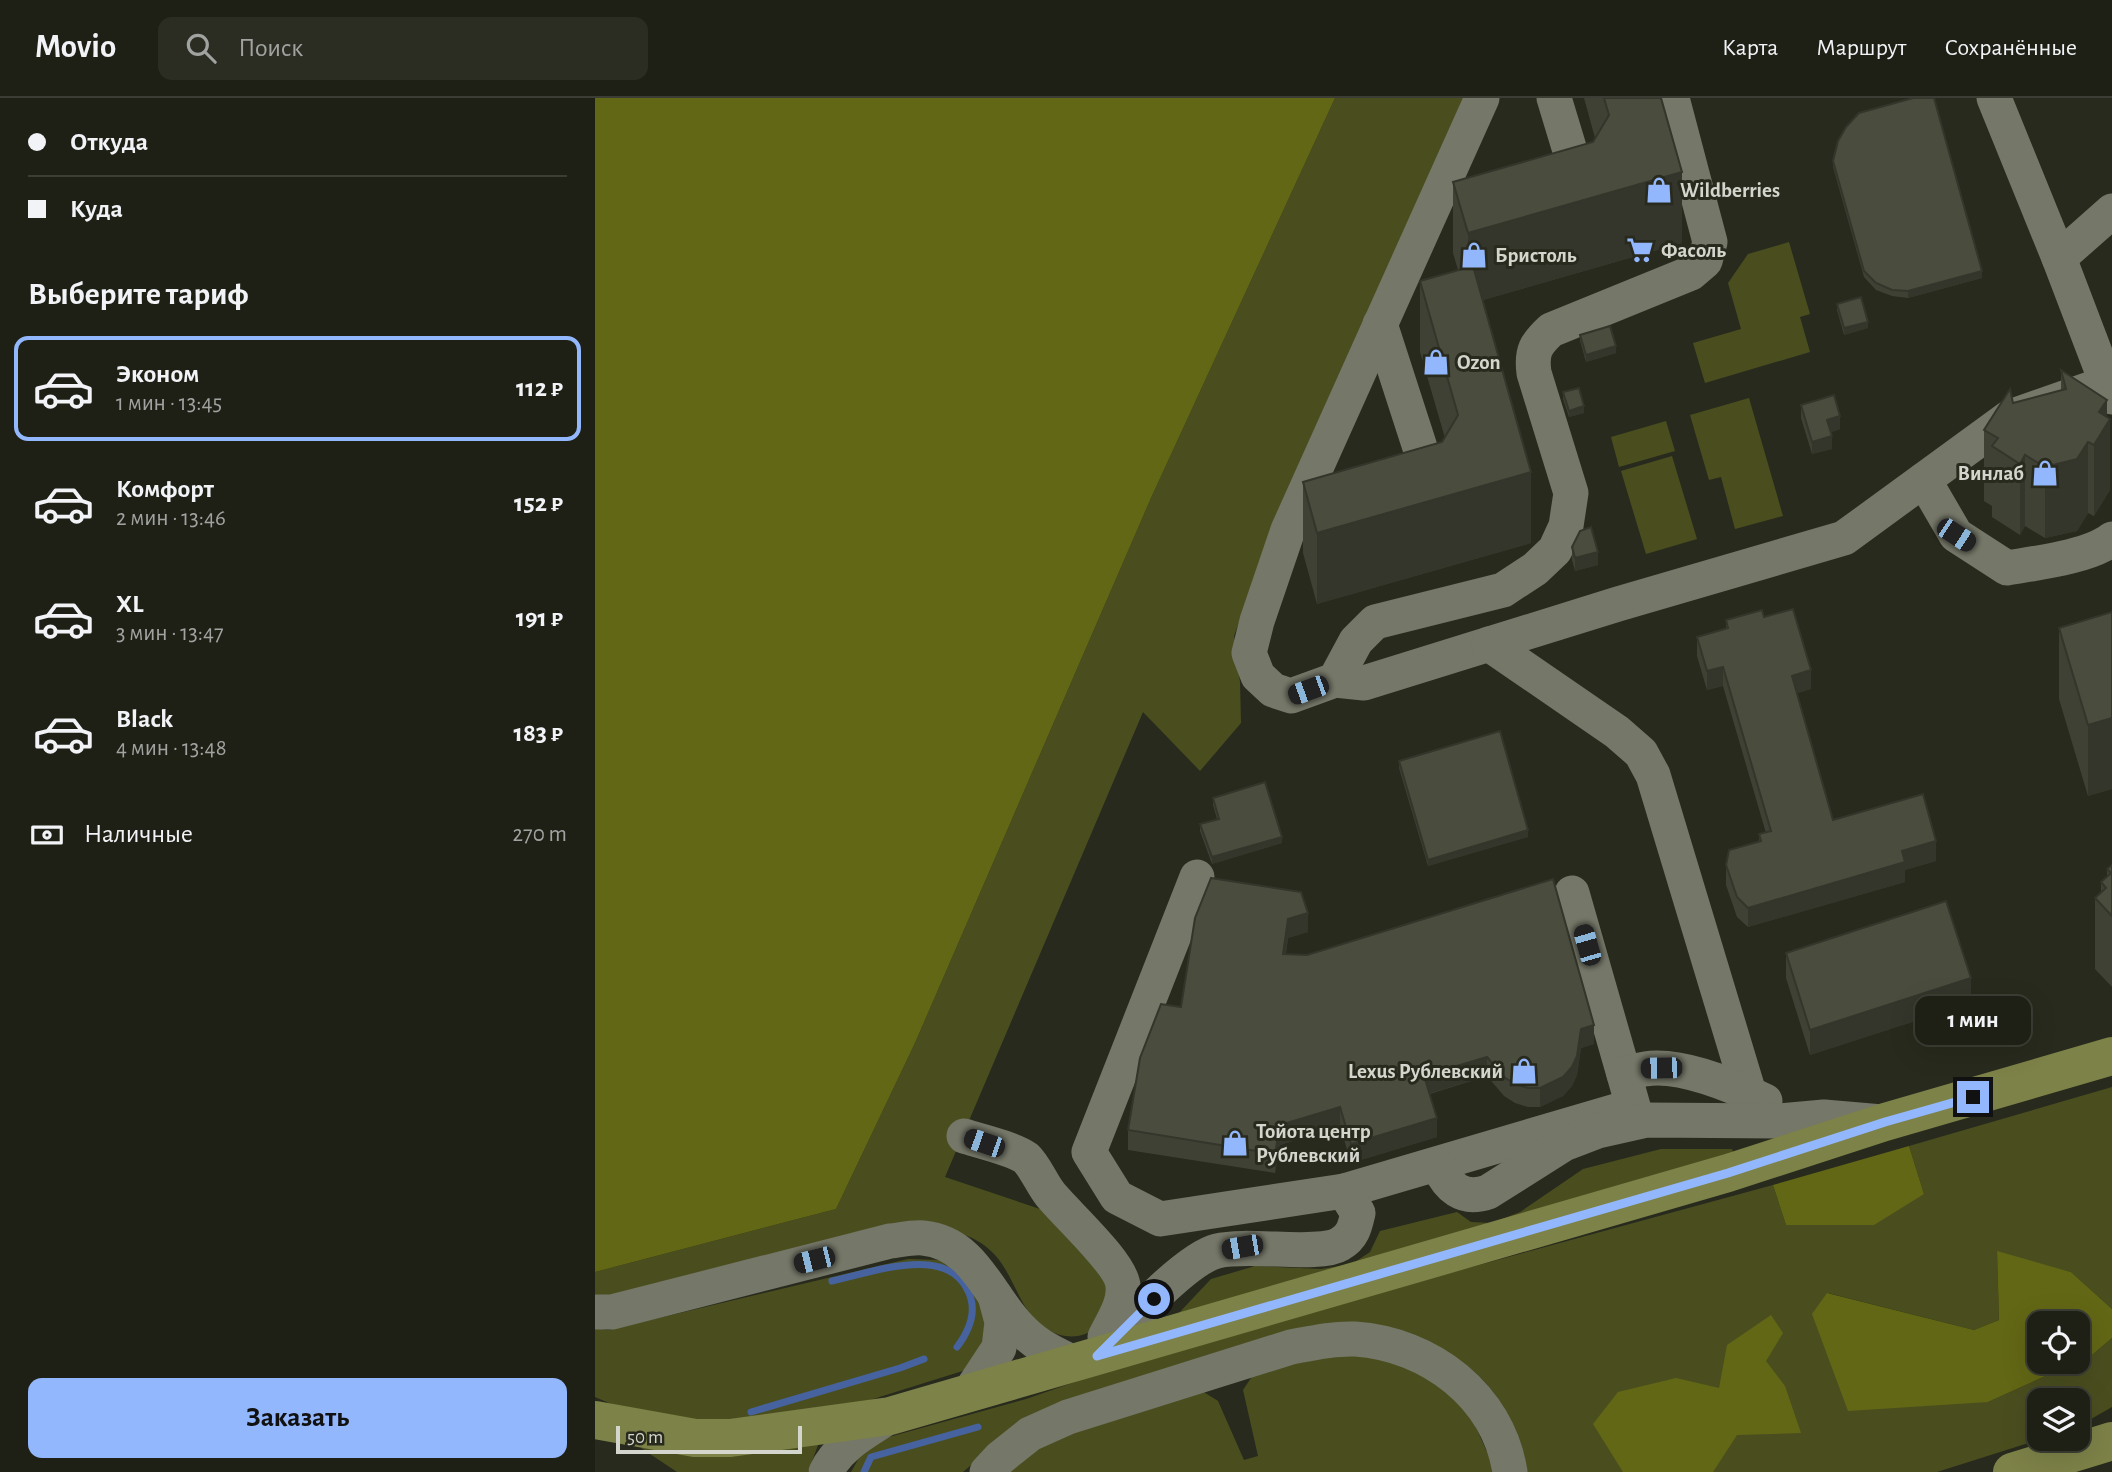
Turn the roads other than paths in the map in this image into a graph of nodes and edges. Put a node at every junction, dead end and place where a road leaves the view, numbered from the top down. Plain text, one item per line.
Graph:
1 (1482, 98) edge
2 (1554, 98) edge
3 (1672, 98) edge
4 (1994, 98) edge
5 (1522, 198) edge
6 (1468, 211) edge
7 (2112, 211) edge
8 (1428, 220) junction
9 (2059, 258) junction
10 (1380, 324) junction
11 (2109, 390) edge
12 (1924, 480) junction
13 (1377, 504) edge
14 (1328, 520) edge
15 (1288, 530) junction
16 (2112, 539) edge
17 (1489, 644) junction
18 (1335, 680) junction
19 (1197, 877) dead end
20 (1572, 893) dead end
21 (2112, 1056) edge
22 (1624, 1074) junction
23 (1749, 1093) junction
24 (1807, 1118) junction
25 (1885, 1122) junction
26 (964, 1136) dead end
27 (1438, 1165) junction
28 (1344, 1191) junction
29 (993, 1292) junction
30 (595, 1312) edge
31 (1085, 1360) junction
32 (970, 1392) junction
33 (890, 1416) junction
34 (595, 1420) edge
35 (2112, 1441) edge
36 (826, 1472) edge
37 (987, 1472) edge
38 (1510, 1472) edge
39 (2012, 1472) edge

1 - 8 street
2 - 5 street
3 - 18 street
4 - 9 street
6 - 8 street
7 - 9 street
8 - 10 street
9 - 11 street
10 - 13 street
10 - 15 street
11 - 12 street
12 - 16 street
12 - 17 street
14 - 15 street
15 - 18 street
17 - 18 street
17 - 23 street
19 - 28 street
20 - 22 street
21 - 25 main road
22 - 23 street
22 - 27 street
23 - 24 street
24 - 25 street
24 - 27 street
25 - 31 main road
26 - 31 street
27 - 28 street
28 - 31 street
29 - 30 street
29 - 31 street
29 - 32 street
31 - 32 main road
32 - 33 main road
33 - 34 main road
33 - 36 street
35 - 39 main road
37 - 38 street

